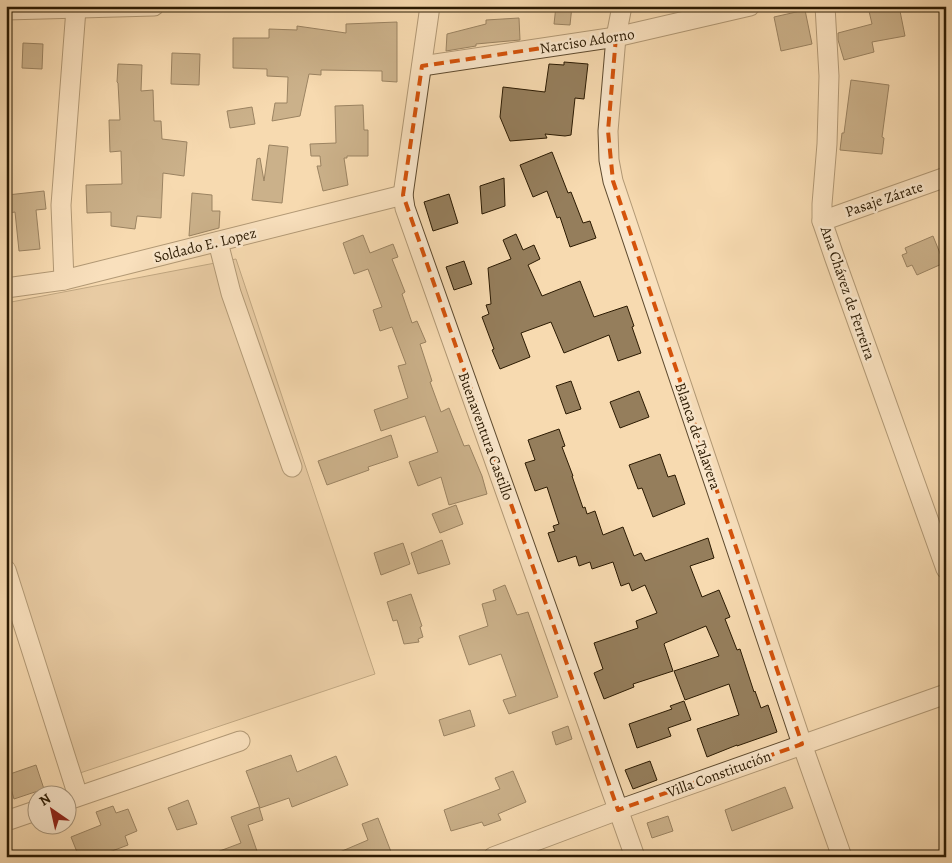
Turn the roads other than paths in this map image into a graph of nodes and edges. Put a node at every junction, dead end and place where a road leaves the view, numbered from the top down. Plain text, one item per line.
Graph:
1 (154, 6) edge
2 (430, 6) edge
3 (622, 6) edge
4 (750, 6) edge
5 (825, 6) edge
6 (76, 9) junction
7 (6, 10) edge
8 (616, 37) junction
9 (422, 66) junction
10 (946, 177) edge
11 (403, 195) junction
12 (822, 221) junction
13 (218, 242) junction
14 (64, 280) junction
15 (6, 288) edge
16 (292, 468) dead end
17 (946, 568) edge
18 (6, 570) edge
19 (946, 694) edge
20 (240, 741) dead end
21 (802, 744) junction
22 (69, 786) edge
23 (78, 796) edge
24 (618, 810) junction
25 (28, 813) edge
26 (6, 821) edge
27 (493, 857) edge
28 (635, 857) edge
29 (842, 857) edge

1 - 6 street
2 - 9 street, Buenaventura Castillo
3 - 8 street, Blanca de Talavera
4 - 8 street, Narciso Adorno
5 - 12 street, Ana Chávez de Ferreira
6 - 7 street
6 - 14 street
8 - 9 street, Narciso Adorno
8 - 21 street, Blanca de Talavera
9 - 11 street, Buenaventura Castillo
10 - 12 street, Pasaje Zárate
11 - 13 street, Soldado E. Lopez
11 - 24 street, Buenaventura Castillo
12 - 17 street, Ana Chávez de Ferreira
13 - 14 street, Soldado E. Lopez
13 - 16 street
14 - 15 street, Soldado E. Lopez
18 - 22 street
19 - 21 street, Villa Constitución
20 - 23 street
21 - 24 street, Villa Constitución
21 - 29 street, Blanca de Talavera
24 - 27 street, Villa Constitución
24 - 28 street, Buenaventura Castillo
25 - 26 street

